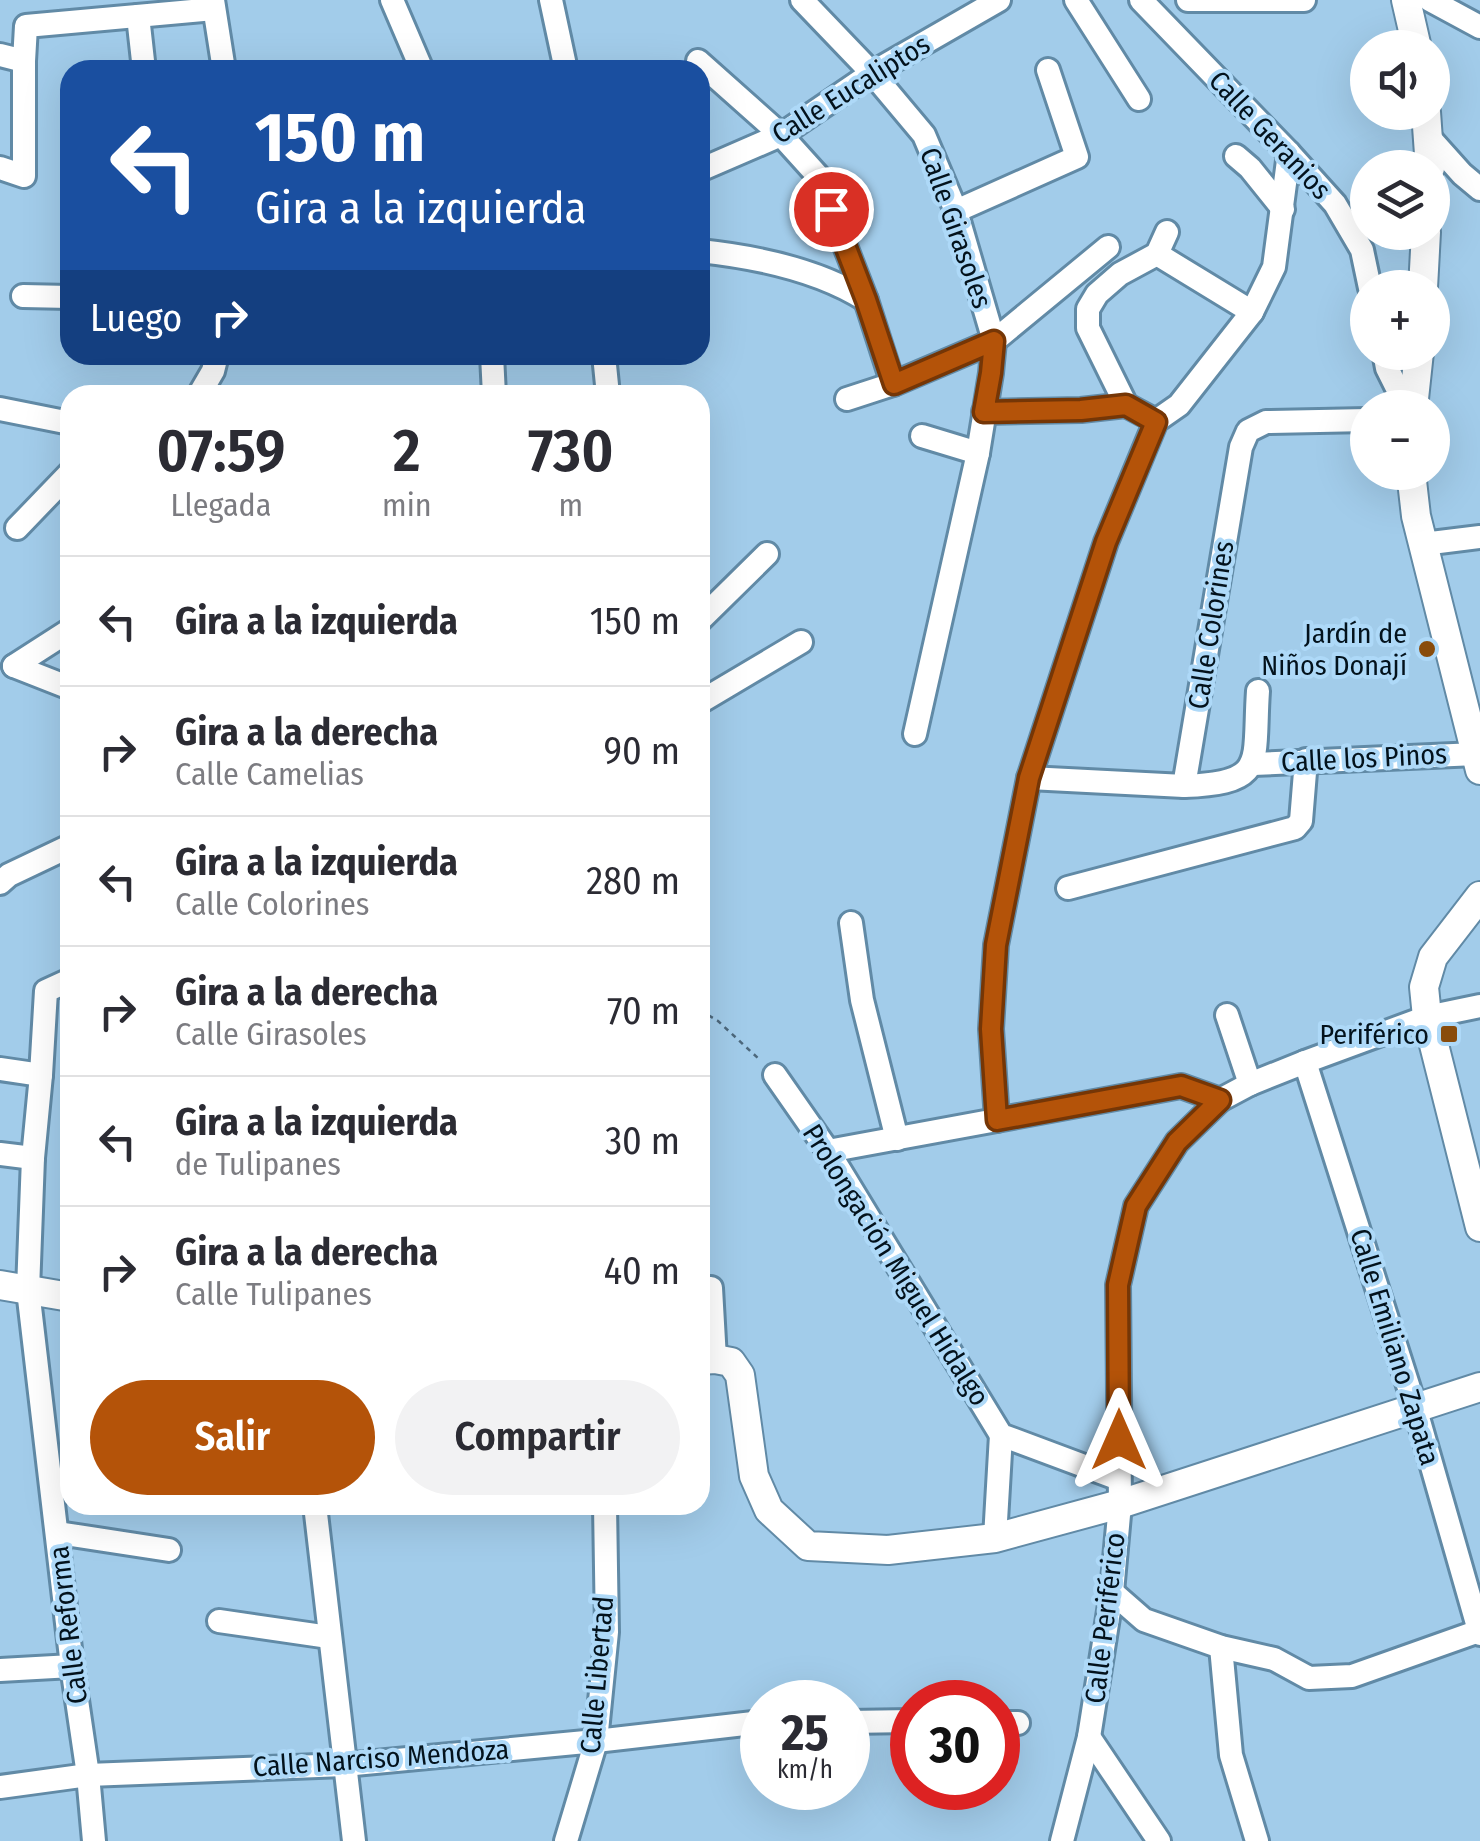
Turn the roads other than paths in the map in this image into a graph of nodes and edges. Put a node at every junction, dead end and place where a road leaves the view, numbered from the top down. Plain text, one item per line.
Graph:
1 (392, 0) edge
2 (550, 0) edge
3 (802, 0) edge
4 (998, 0) edge
5 (1076, 0) edge
6 (1186, 0) edge
7 (1304, 0) edge
8 (1406, 0) edge
9 (1430, 0) edge
10 (213, 5) edge
11 (1148, 8) edge
12 (138, 16) junction
13 (1480, 28) edge
14 (1414, 30) edge
15 (0, 55) edge
16 (143, 60) edge
17 (222, 60) edge
18 (418, 60) edge
19 (564, 60) edge
20 (24, 61) junction
21 (710, 72) edge
22 (872, 73) junction
23 (1050, 76) dead end
24 (1139, 99) dead end
25 (1431, 130) edge
26 (782, 135) junction
27 (1289, 153) junction
28 (1236, 156) dead end
29 (710, 166) edge
30 (0, 168) edge
31 (1480, 189) edge
32 (1283, 209) junction
33 (956, 212) junction
34 (1108, 246) dead end
35 (710, 253) edge
36 (1366, 270) edge
37 (23, 296) dead end
38 (60, 297) edge
39 (866, 300) junction
40 (1252, 312) junction
41 (994, 341) junction
42 (894, 384) junction
43 (847, 400) dead end
44 (1126, 405) junction
45 (0, 409) edge
46 (984, 412) junction
47 (1350, 420) edge
48 (60, 421) edge
49 (1156, 422) junction
50 (922, 436) dead end
51 (978, 453) junction
52 (60, 483) edge
53 (1413, 490) edge
54 (17, 528) dead end
55 (1480, 537) edge
56 (1424, 544) junction
57 (767, 554) dead end
58 (710, 610) edge
59 (60, 636) edge
60 (801, 642) dead end
61 (60, 684) edge
62 (1258, 691) dead end
63 (710, 696) edge
64 (914, 734) dead end
65 (1306, 760) junction
66 (1478, 762) edge
67 (1253, 764) junction
68 (1029, 778) junction
69 (1184, 786) junction
70 (60, 851) edge
71 (0, 883) edge
72 (1068, 888) dead end
73 (1480, 896) edge
74 (852, 923) dead end
75 (60, 984) edge
76 (1480, 1006) edge
77 (1227, 1015) dead end
78 (1427, 1017) junction
79 (1305, 1062) junction
80 (0, 1070) edge
81 (41, 1075) junction
82 (775, 1075) road end
83 (1250, 1084) junction
84 (1220, 1100) junction
85 (997, 1120) junction
86 (897, 1139) junction
87 (828, 1152) junction
88 (0, 1154) edge
89 (32, 1158) junction
90 (1480, 1227) edge
91 (14, 1288) edge
92 (60, 1295) edge
93 (710, 1360) edge
94 (1480, 1387) edge
95 (1415, 1407) junction
96 (1001, 1434) junction
97 (1120, 1492) junction
98 (316, 1515) edge
99 (605, 1515) edge
100 (58, 1533) junction
101 (995, 1538) junction
102 (169, 1550) dead end
103 (1112, 1592) junction
104 (219, 1621) dead end
105 (1480, 1632) edge
106 (329, 1636) junction
107 (1221, 1647) junction
108 (72, 1666) junction
109 (0, 1670) edge
110 (740, 1725) edge
111 (1089, 1737) junction
112 (596, 1741) junction
113 (344, 1765) junction
114 (88, 1775) junction
115 (0, 1787) edge
116 (94, 1841) edge
117 (354, 1841) edge
118 (566, 1841) edge
119 (1062, 1841) edge
120 (1159, 1841) edge
121 (1257, 1841) edge

1 - 18 street
2 - 19 street
3 - 22 street, Calle Girasoles
4 - 22 street, Calle Eucaliptos
5 - 24 street
6 - 7 street
6 - 11 street
8 - 14 main road
9 - 13 street
10 - 12 street
10 - 17 street
11 - 27 street, Calle Geranios
12 - 16 street
12 - 20 street
15 - 20 street
20 - 30 street
21 - 26 street
22 - 26 street, Calle Eucaliptos
22 - 33 street, Calle Girasoles
23 - 33 street
25 - 31 street
26 - 29 street, Calle Eucaliptos
26 - 39 street
27 - 32 street
27 - 36 street, Calle Geranios
28 - 32 street
32 - 40 street
33 - 41 street, Calle Girasoles
34 - 41 street
35 - 39 street
37 - 38 street
39 - 42 street
40 - 44 street
40 - 49 street
41 - 42 street
41 - 46 street, Calle Girasoles
42 - 43 street
44 - 46 street
44 - 49 street
45 - 48 street
46 - 51 street, Calle Girasoles
47 - 69 street, Calle Colorines
49 - 68 street
50 - 51 street
51 - 64 street, Calle Girasoles
52 - 54 street
53 - 56 main road
55 - 56 street
56 - 66 main road
57 - 58 street
59 - 61 street
60 - 63 street
62 - 67 street, Calle los Pinos
65 - 66 street, Calle los Pinos
65 - 67 street, Calle los Pinos
65 - 72 street
67 - 69 street, Calle los Pinos
68 - 69 street
68 - 85 street
70 - 71 street
73 - 78 main road
74 - 86 street
75 - 81 street, Calle Reforma
76 - 78 street, Calle Periférico
77 - 83 street
78 - 79 street, Calle Periférico
78 - 90 main road
79 - 83 street, Calle Periférico
79 - 95 street, Calle Emiliano Zapata
80 - 81 street
81 - 89 street, Calle Reforma
82 - 87 street, Prolongación Miguel Hidalgo
83 - 84 street, Calle Periférico
84 - 85 street
84 - 97 street, Calle Periférico
85 - 86 street
86 - 87 street
87 - 96 street, Prolongación Miguel Hidalgo
88 - 89 street
89 - 91 street, Calle Reforma
91 - 92 main road
91 - 100 street, Calle Reforma
93 - 101 main road
94 - 95 main road
95 - 97 main road
95 - 105 street, Calle Emiliano Zapata
96 - 97 street, Prolongación Miguel Hidalgo
96 - 101 street
97 - 101 main road
97 - 103 street, Calle Periférico
98 - 106 street
99 - 112 street, Calle Libertad
100 - 102 street
100 - 108 street, Calle Reforma
103 - 107 street
103 - 111 street, Calle Periférico
104 - 106 street
105 - 107 street
106 - 113 street
107 - 121 street
108 - 109 street
108 - 114 street, Calle Reforma
110 - 112 street, Calle Narciso Mendoza
111 - 119 street, Calle Periférico
111 - 120 street
112 - 113 street, Calle Narciso Mendoza
112 - 118 street, Calle Libertad
113 - 114 street, Calle Narciso Mendoza
113 - 117 street
114 - 115 street, Calle Narciso Mendoza
114 - 116 street, Calle Reforma

